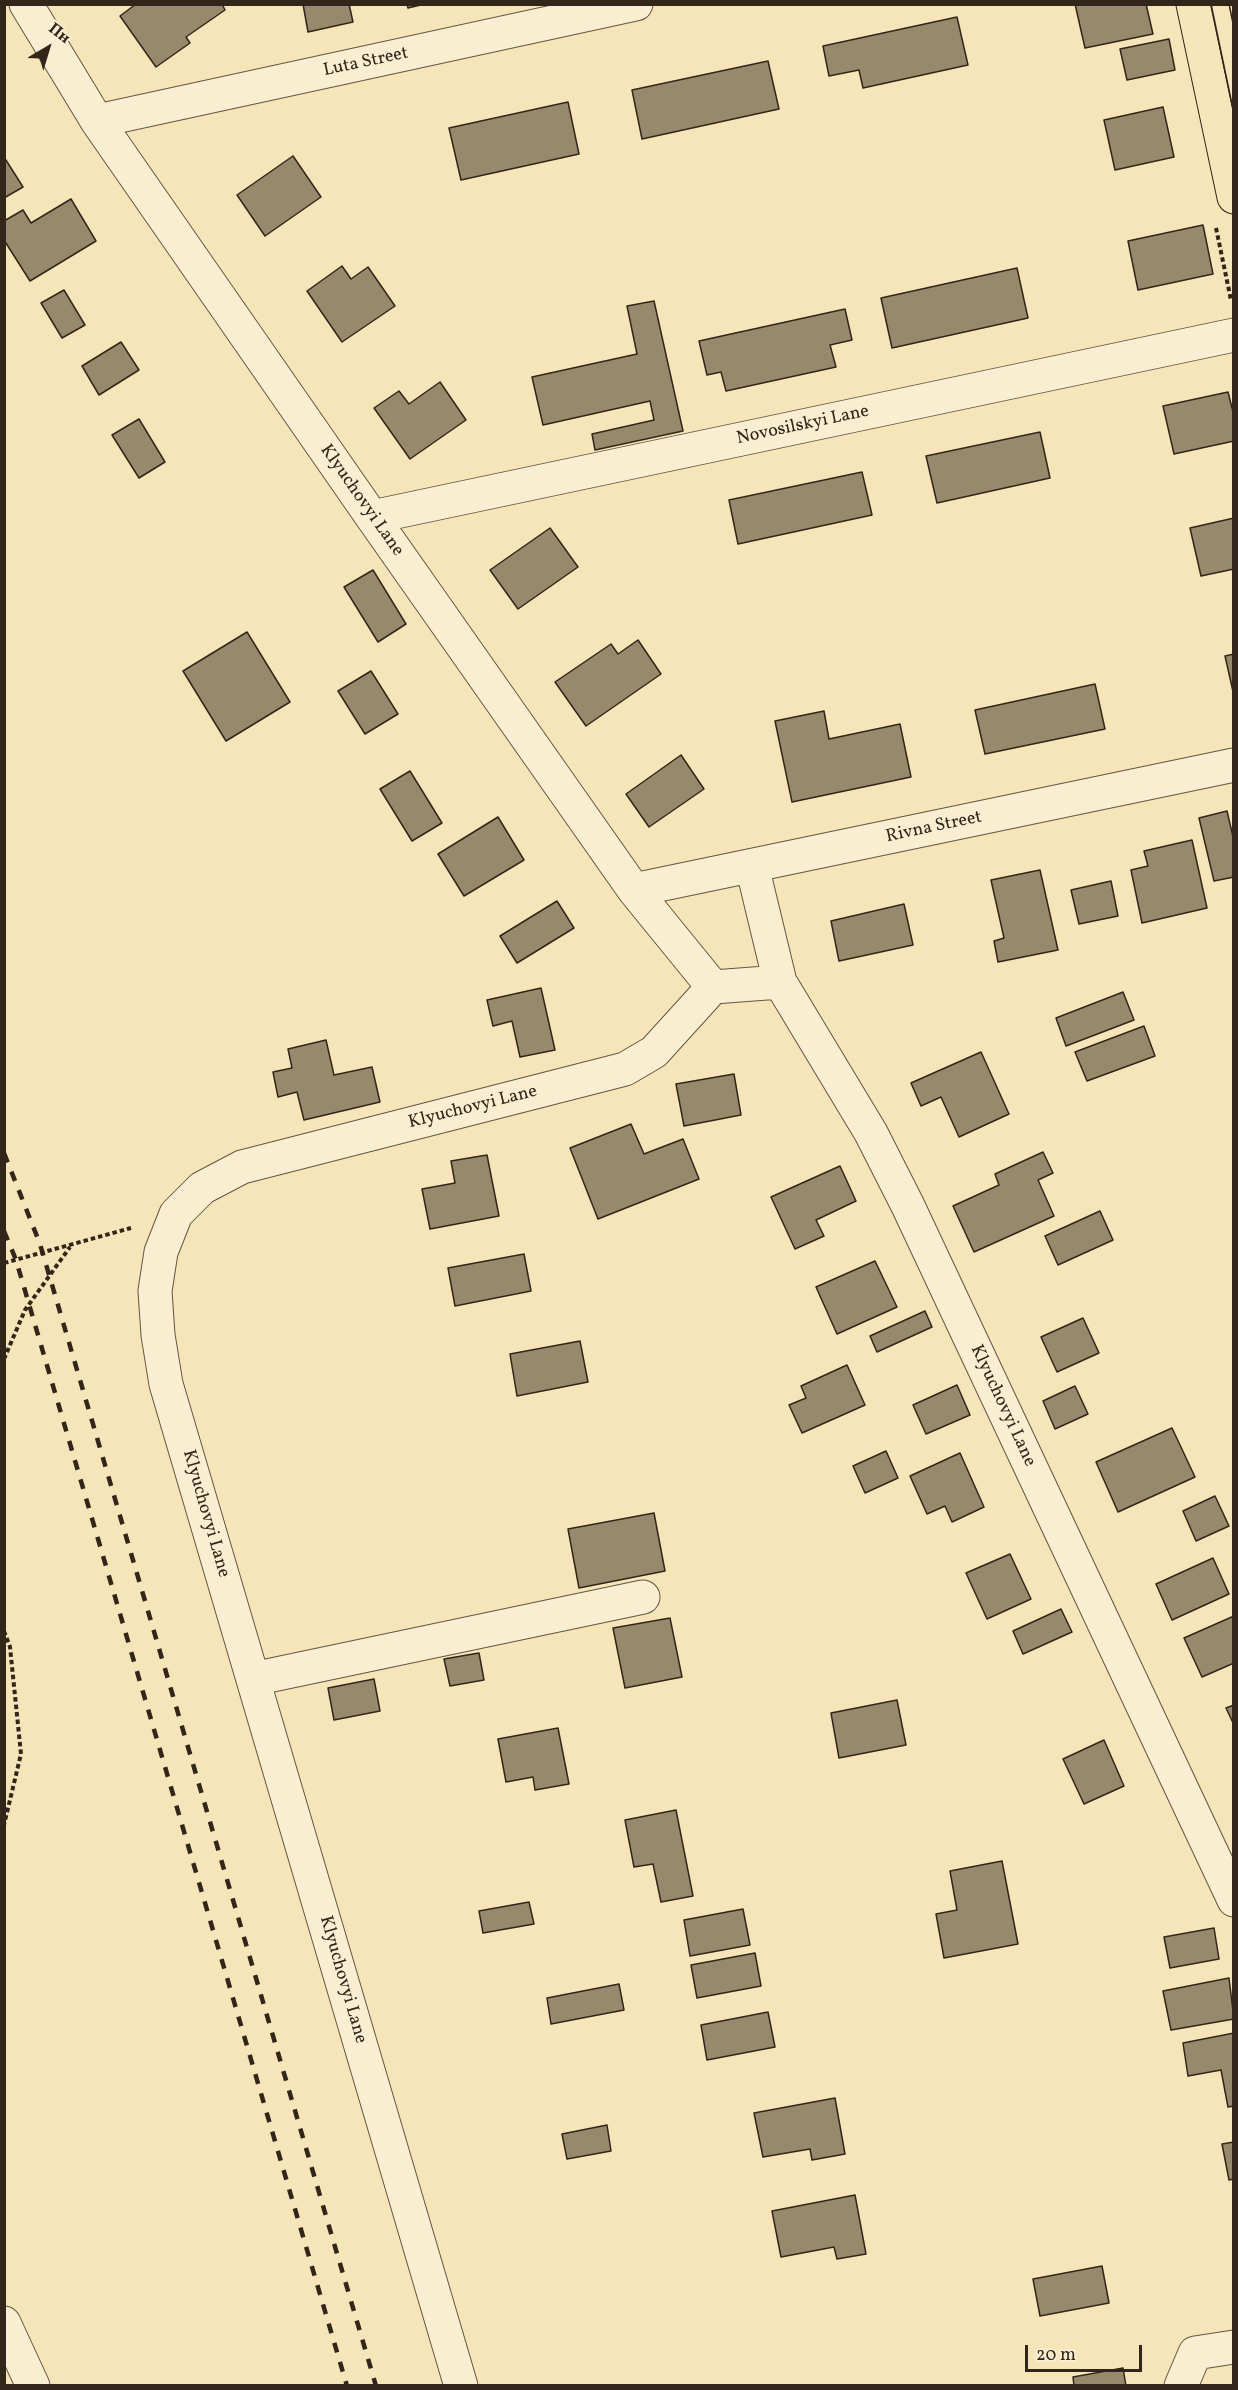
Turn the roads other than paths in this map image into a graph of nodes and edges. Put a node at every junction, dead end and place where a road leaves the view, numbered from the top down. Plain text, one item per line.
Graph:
1 (26, 4) edge
2 (636, 4) edge
3 (1193, 4) edge
4 (559, 13) edge
5 (97, 121) junction
6 (1233, 197) edge
7 (1233, 335) edge
8 (372, 517) junction
9 (1233, 765) edge
10 (752, 866) junction
11 (634, 891) junction
12 (780, 982) junction
13 (713, 987) junction
14 (643, 1598) dead end
15 (253, 1678) junction
16 (1233, 1900) edge
17 (4, 2323) edge
18 (1233, 2347) edge
19 (33, 2385) edge
20 (461, 2385) edge
21 (1180, 2385) edge

1 - 5 street, Klyuchovyi Lane
2 - 4 street, Luta Street
3 - 6 main road
4 - 5 street, Luta Street
5 - 8 street, Klyuchovyi Lane
7 - 8 street, Novosilskyi Lane
8 - 11 street, Klyuchovyi Lane
9 - 10 street, Rivna Street
10 - 11 street, Rivna Street
10 - 12 street, Klyuchovyi Lane
11 - 13 street, Klyuchovyi Lane
12 - 13 street
12 - 16 street, Klyuchovyi Lane
13 - 15 street, Klyuchovyi Lane
14 - 15 street
15 - 20 street, Klyuchovyi Lane
17 - 19 street
18 - 21 street

